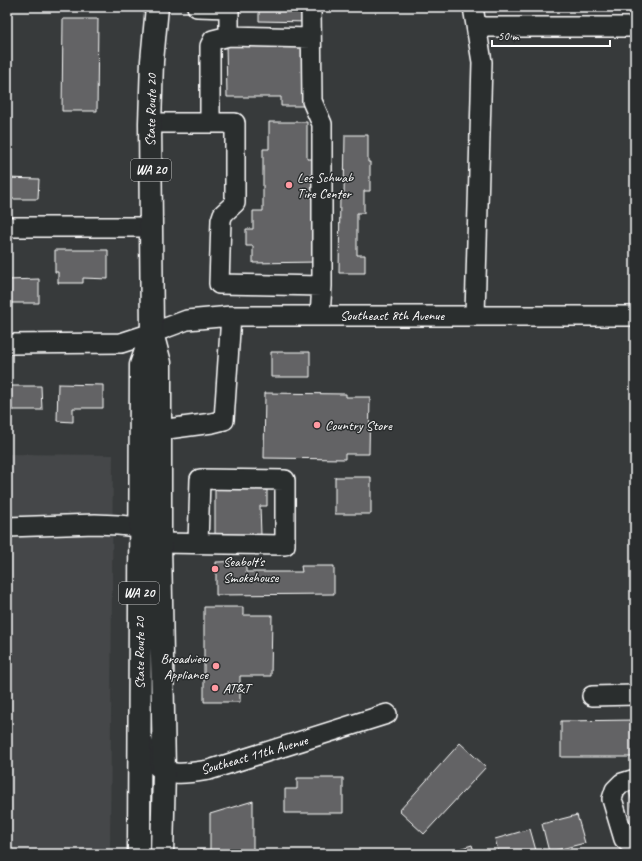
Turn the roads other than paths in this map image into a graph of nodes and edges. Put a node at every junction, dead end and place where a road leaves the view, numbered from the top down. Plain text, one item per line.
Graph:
1 (157, 7) edge
2 (197, 7) edge
3 (229, 7) edge
4 (311, 7) edge
5 (473, 7) edge
6 (477, 27) junction
7 (635, 27) edge
8 (229, 36) junction
9 (311, 38) junction
10 (210, 122) junction
11 (150, 123) junction
12 (7, 227) edge
13 (151, 227) junction
14 (322, 286) junction
15 (320, 315) junction
16 (231, 316) junction
17 (475, 316) junction
18 (635, 316) edge
19 (152, 333) junction
20 (7, 344) edge
21 (160, 430) junction
22 (7, 527) edge
23 (139, 527) junction
24 (160, 543) junction
25 (198, 544) junction
26 (161, 586) junction
27 (635, 695) edge
28 (592, 696) dead end
29 (387, 714) dead end
30 (139, 733) junction
31 (164, 771) junction
32 (635, 779) edge
33 (635, 846) edge
34 (139, 854) edge
35 (162, 854) edge

1 - 11 main road, State Route 20 / WA 20
2 - 3 street
3 - 8 street
4 - 9 street
5 - 6 street
6 - 7 street
6 - 17 street
8 - 9 street
8 - 10 street
9 - 14 street
10 - 11 street
10 - 14 street
11 - 13 main road, State Route 20 / WA 20
12 - 13 street
13 - 19 main road, State Route 20 / WA 20
14 - 15 street
15 - 16 street, Southeast 8th Avenue
15 - 17 street, Southeast 8th Avenue
16 - 19 street, Southeast 8th Avenue
16 - 21 street
17 - 18 street, Southeast 8th Avenue
19 - 20 street, Southeast 8th Avenue
19 - 21 main road, State Route 20 / WA 20
19 - 23 main road, State Route 20 / WA 20
21 - 24 main road, State Route 20 / WA 20
22 - 23 street
23 - 26 street
23 - 30 main road, State Route 20 / WA 20
24 - 25 street
24 - 26 main road, State Route 20 / WA 20
25 - 25 street
26 - 31 main road, State Route 20 / WA 20
27 - 28 street
29 - 31 street, Southeast 11th Avenue
30 - 31 street
30 - 34 main road, State Route 20 / WA 20
31 - 35 main road, State Route 20 / WA 20
32 - 33 street

